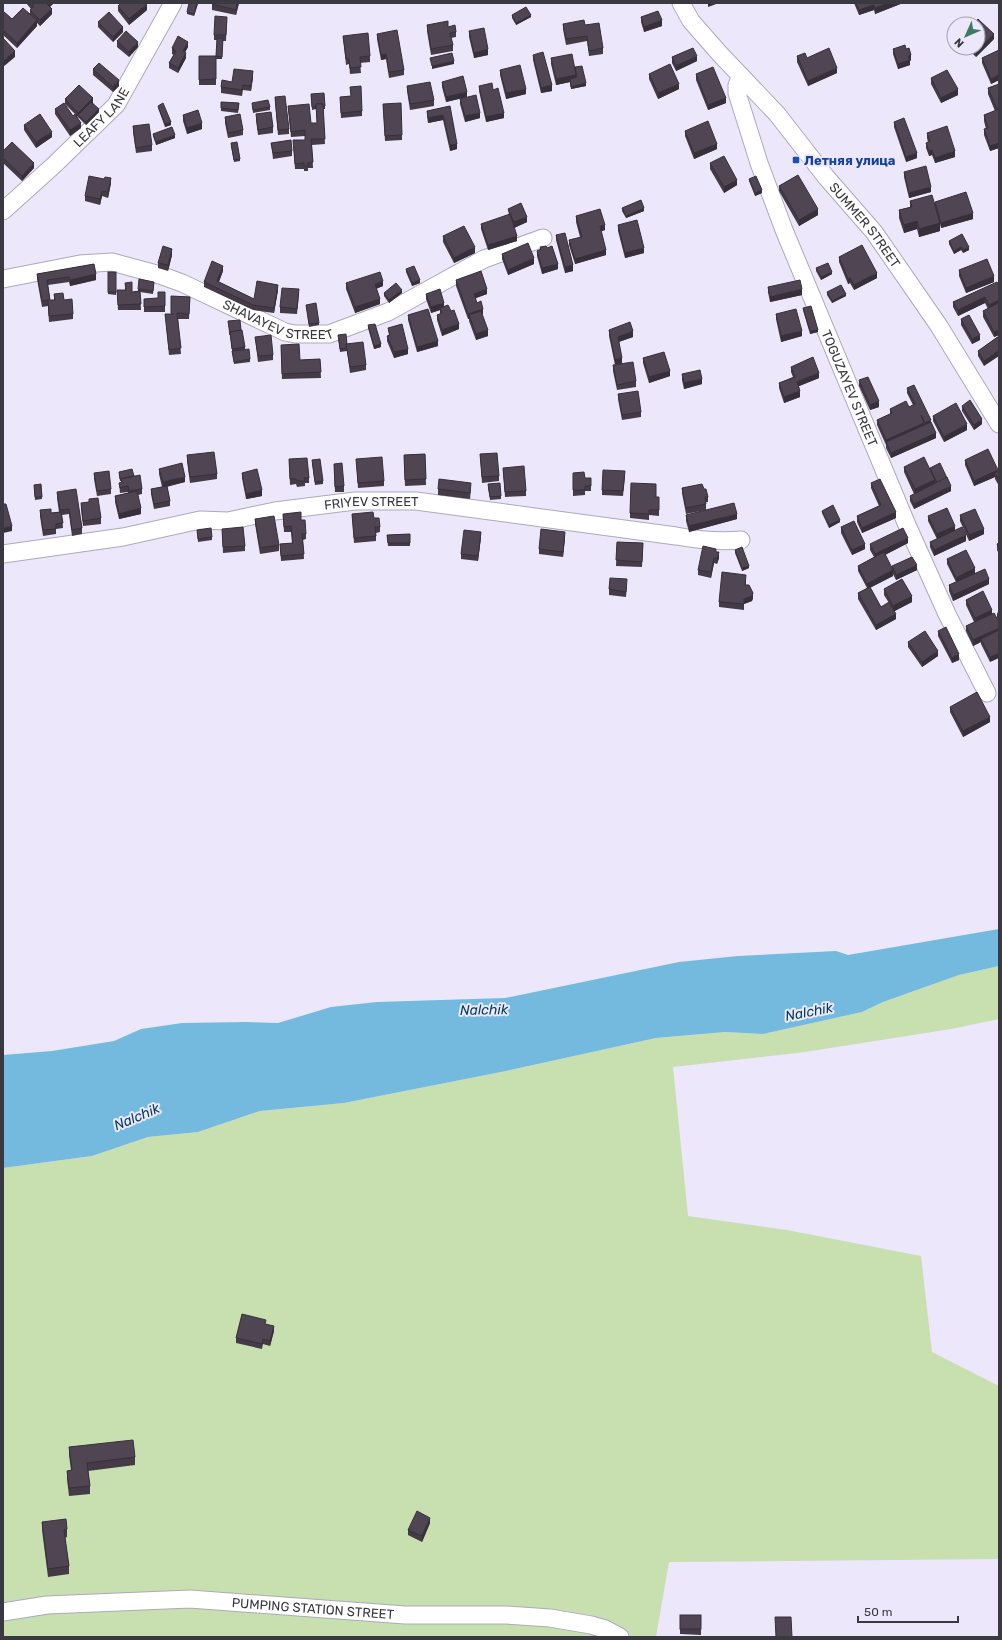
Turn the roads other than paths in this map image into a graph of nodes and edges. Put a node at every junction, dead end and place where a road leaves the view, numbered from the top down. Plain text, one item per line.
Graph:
1 (173, 3) edge
2 (681, 3) edge
3 (741, 76) junction
4 (3, 211) edge
5 (542, 238) dead end
6 (3, 279) edge
7 (999, 424) edge
8 (742, 540) dead end
9 (3, 554) edge
10 (987, 693) dead end
11 (3, 1612) edge
12 (620, 1637) edge

1 - 4 street, LEAFY LANE
2 - 3 street, SUMMER STREET
3 - 7 street, SUMMER STREET
3 - 10 street, TOGUZAYEV STREET
5 - 6 street, SHAVAYEV STREET
8 - 9 street, FRIYEV STREET
11 - 12 street, PUMPING STATION STREET

